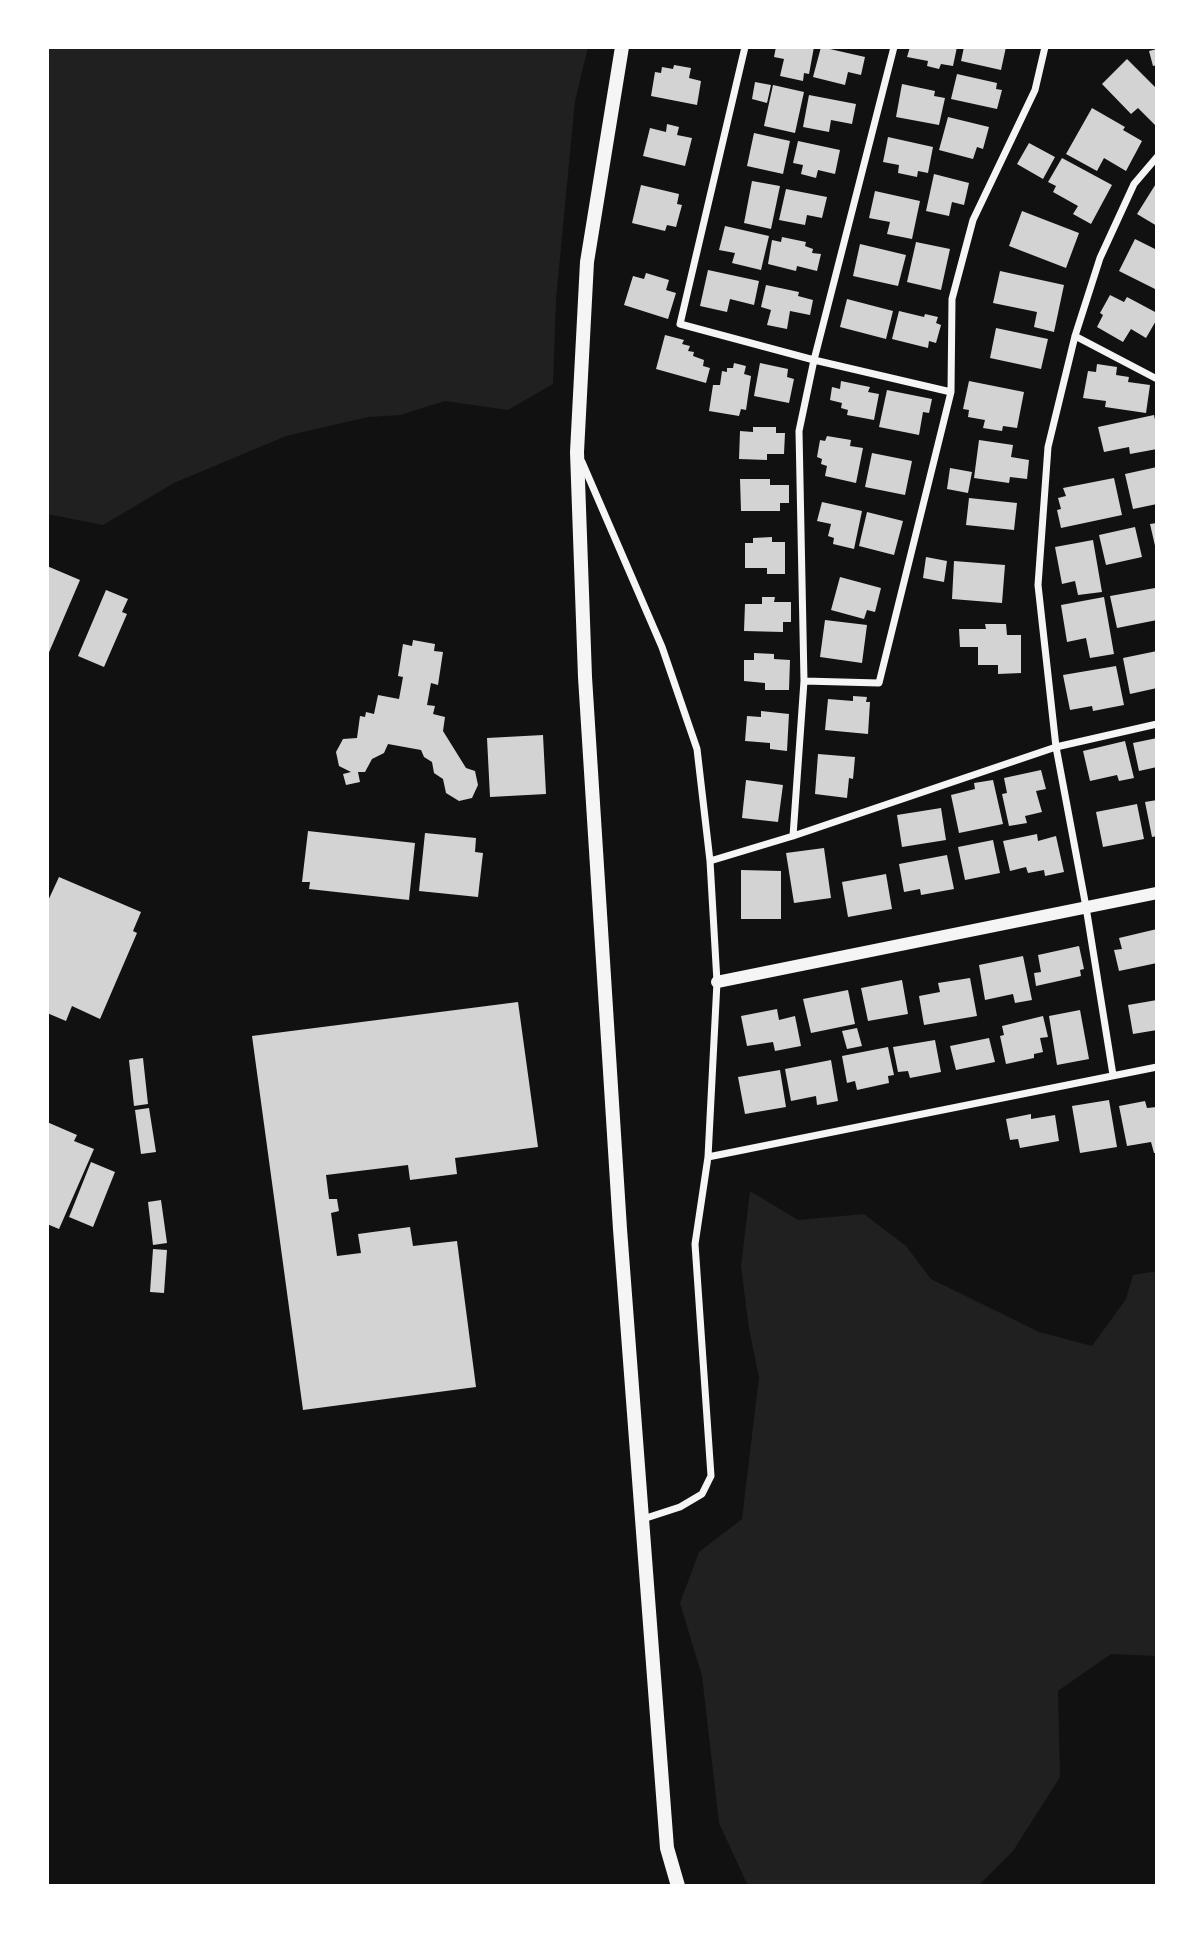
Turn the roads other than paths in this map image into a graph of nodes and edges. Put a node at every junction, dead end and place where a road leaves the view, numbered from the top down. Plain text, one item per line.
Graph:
1 (622, 47) edge
2 (745, 47) edge
3 (894, 47) edge
4 (1045, 47) edge
5 (1157, 157) edge
6 (1075, 336) junction
7 (814, 360) junction
8 (1157, 379) edge
9 (951, 392) junction
10 (577, 452) junction
11 (804, 681) junction
12 (1157, 724) edge
13 (1056, 747) junction
14 (793, 836) junction
15 (710, 861) junction
16 (1157, 893) edge
17 (1086, 907) junction
18 (718, 982) junction
19 (1157, 1067) edge
20 (1113, 1075) junction
21 (708, 1157) junction
22 (643, 1519) junction
23 (678, 1886) edge

1 - 10 main road
2 - 7 street
3 - 7 street
4 - 9 street
5 - 6 street
6 - 8 street
6 - 13 street
7 - 9 street
7 - 11 street
9 - 11 street
10 - 15 street
10 - 22 main road
11 - 14 street
12 - 13 street
13 - 14 street
13 - 17 street
14 - 15 street
15 - 18 street
16 - 17 street
17 - 18 street
17 - 20 street
18 - 21 street
19 - 20 street
20 - 21 street
21 - 22 street
22 - 23 main road

